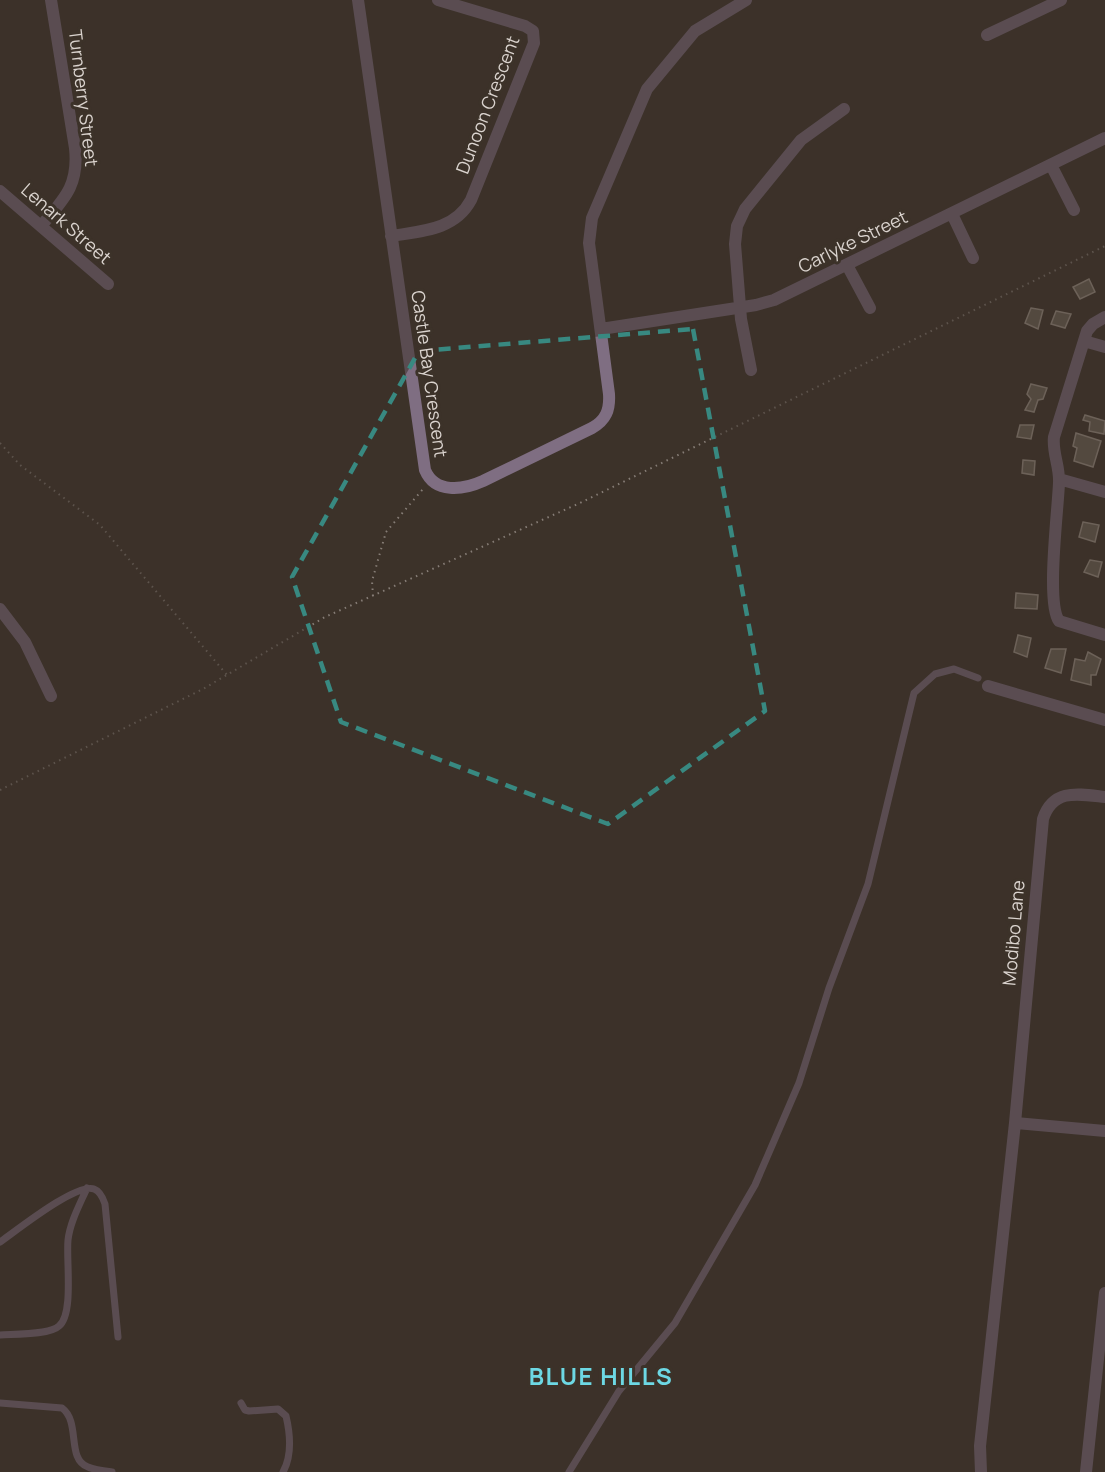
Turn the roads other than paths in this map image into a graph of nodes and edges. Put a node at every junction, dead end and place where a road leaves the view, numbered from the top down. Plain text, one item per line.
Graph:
1 (51, 0) edge
2 (358, 0) edge
3 (438, 0) edge
4 (746, 0) edge
5 (1060, 0) edge
6 (987, 35) dead end
7 (844, 109) dead end
8 (1105, 138) edge
9 (1051, 165) junction
10 (0, 191) edge
11 (1074, 210) dead end
12 (952, 213) junction
13 (41, 226) junction
14 (391, 236) junction
15 (973, 258) dead end
16 (847, 265) junction
17 (108, 284) dead end
18 (740, 308) junction
19 (870, 308) dead end
20 (1105, 317) edge
21 (601, 329) junction
22 (1084, 341) junction
23 (1105, 347) edge
24 (751, 370) dead end
25 (1059, 479) junction
26 (1105, 492) edge
27 (0, 609) edge
28 (1105, 635) edge
29 (983, 682) joint
30 (51, 696) dead end
31 (1105, 720) edge
32 (1105, 797) edge
33 (1015, 1123) junction
34 (1105, 1131) edge
35 (87, 1188) junction
36 (0, 1242) edge
37 (1105, 1293) edge
38 (0, 1335) edge
39 (118, 1337) dead end
40 (0, 1402) edge
41 (241, 1403) dead end
42 (112, 1472) edge
43 (284, 1472) edge
44 (569, 1472) edge
45 (981, 1472) edge
46 (1086, 1472) edge

1 - 13 street, Turnberry Street
2 - 14 street, Castle Bay Crescent
3 - 14 street, Dunoon Crescent
4 - 21 street, Castle Bay Crescent
5 - 6 street
7 - 18 street
8 - 9 street, Carlyke Street
9 - 11 street
9 - 12 street, Carlyke Street
10 - 13 street, Lenark Street
12 - 15 street
12 - 16 street, Carlyke Street
13 - 17 street, Lenark Street
14 - 21 street, Castle Bay Crescent
16 - 18 street, Carlyke Street
16 - 19 street
18 - 21 street, Carlyke Street
18 - 24 street
20 - 22 street
22 - 23 street
22 - 25 street
25 - 26 street
25 - 28 street
27 - 30 street
29 - 31 street
29 - 44 lane
32 - 33 street, Modibo Lane
33 - 34 street
33 - 45 street, Modibo Lane
35 - 36 lane
35 - 38 lane
35 - 39 lane
37 - 46 street
40 - 42 lane
41 - 43 lane

